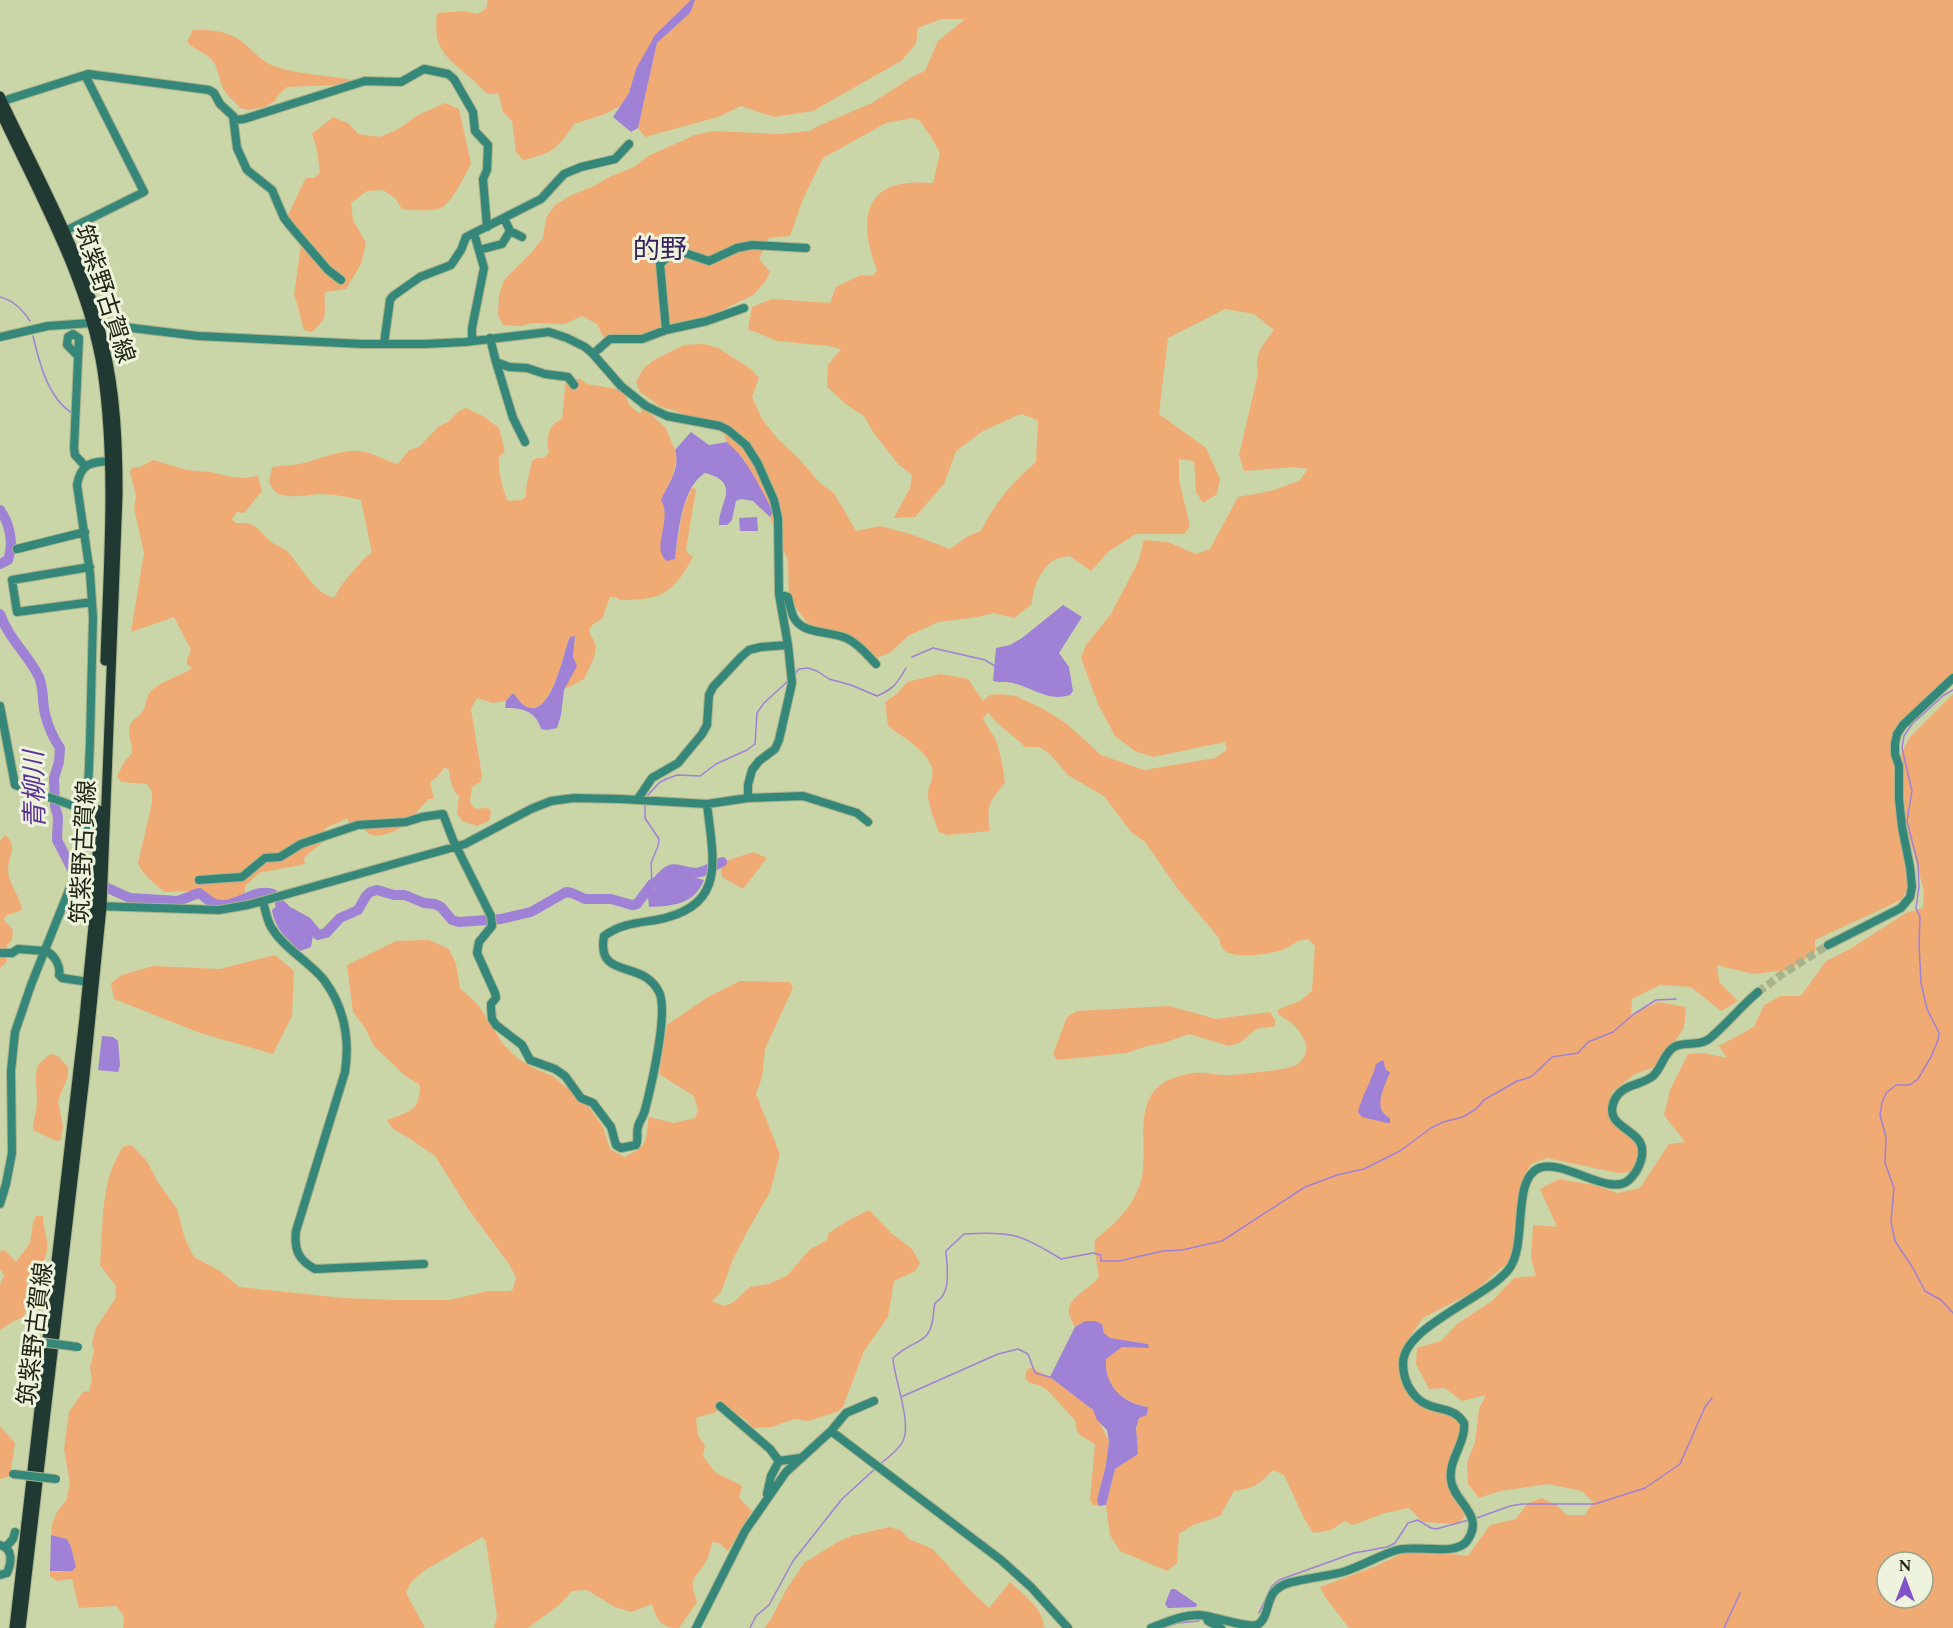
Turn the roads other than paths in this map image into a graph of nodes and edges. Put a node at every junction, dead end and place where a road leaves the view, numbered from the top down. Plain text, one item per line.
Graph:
1 (85, 75) junction
2 (1, 100) edge
3 (0, 112) edge
4 (234, 120) junction
5 (629, 144) dead end
6 (504, 218) junction
7 (487, 227) junction
8 (510, 231) junction
9 (62, 233) junction
10 (474, 233) junction
11 (522, 237) dead end
12 (806, 248) dead end
13 (479, 250) junction
14 (341, 280) dead end
15 (744, 308) dead end
16 (95, 323) junction
17 (666, 330) junction
18 (0, 337) edge
19 (490, 338) junction
20 (472, 340) junction
21 (384, 344) junction
22 (593, 354) junction
23 (78, 356) dead end
24 (496, 362) junction
25 (574, 385) dead end
26 (525, 442) dead end
27 (113, 461) junction
28 (85, 466) junction
29 (85, 532) junction
30 (17, 549) dead end
31 (90, 567) junction
32 (779, 594) junction
33 (92, 602) junction
34 (789, 645) junction
35 (876, 664) dead end
36 (1953, 678) edge
37 (0, 706) edge
38 (748, 798) junction
39 (639, 800) junction
40 (707, 804) junction
41 (88, 811) junction
42 (868, 822) dead end
43 (456, 847) junction
44 (199, 880) dead end
45 (263, 901) junction
46 (64, 905) junction
47 (98, 906) junction
48 (1828, 945) tunnel mouth
49 (46, 951) junction
50 (0, 953) edge
51 (88, 982) junction
52 (1758, 992) tunnel mouth
53 (0, 1204) edge
54 (424, 1264) dead end
55 (25, 1340) dead end
56 (78, 1347) dead end
57 (873, 1401) dead end
58 (720, 1406) dead end
59 (831, 1431) junction
60 (802, 1458) junction
61 (779, 1461) junction
62 (13, 1474) dead end
63 (56, 1479) dead end
64 (765, 1502) junction
65 (15, 1532) dead end
66 (3, 1546) edge
67 (0, 1575) edge
68 (1206, 1616) junction
69 (14, 1628) edge
70 (21, 1628) edge
71 (696, 1628) edge
72 (1068, 1628) edge
73 (1151, 1628) edge
74 (1221, 1628) edge

1 - 2 street
1 - 4 street
1 - 9 street
2 - 9 main road, 筑紫野古賀線
3 - 9 main road, 筑紫野古賀線
4 - 7 street
4 - 14 street
5 - 6 street
6 - 7 street
6 - 8 street
7 - 10 street
8 - 11 street
8 - 13 street
9 - 16 main road, 筑紫野古賀線
10 - 13 street
10 - 21 street
12 - 17 street
13 - 20 street
15 - 17 street
16 - 18 street
16 - 21 street
16 - 27 main road, 筑紫野古賀線
17 - 22 street
19 - 20 street
19 - 22 street
19 - 24 street
20 - 21 street
22 - 32 street
23 - 28 street
24 - 25 street
24 - 26 street
27 - 28 street
27 - 47 main road, 筑紫野古賀線
28 - 29 street
29 - 30 street
29 - 31 street
31 - 33 street
31 - 33 street
32 - 34 street
32 - 35 street
33 - 41 street
34 - 38 street
34 - 39 street
36 - 48 street
37 - 41 street
38 - 40 street
38 - 42 street
39 - 40 street
39 - 43 street
40 - 43 street
41 - 46 street
43 - 44 street
43 - 45 street
45 - 47 street
45 - 54 street
46 - 47 street
46 - 49 street
47 - 51 main road, 筑紫野古賀線
47 - 70 main road, 筑紫野古賀線
49 - 50 street
49 - 51 street
49 - 53 street
51 - 69 main road, 筑紫野古賀線
52 - 68 street
55 - 56 street, bridge
57 - 59 street
58 - 61 street
59 - 60 street
59 - 72 street
60 - 61 street
60 - 64 street
61 - 64 street
62 - 63 street, bridge
64 - 71 street
65 - 66 street
66 - 67 street
68 - 73 street
68 - 74 street

